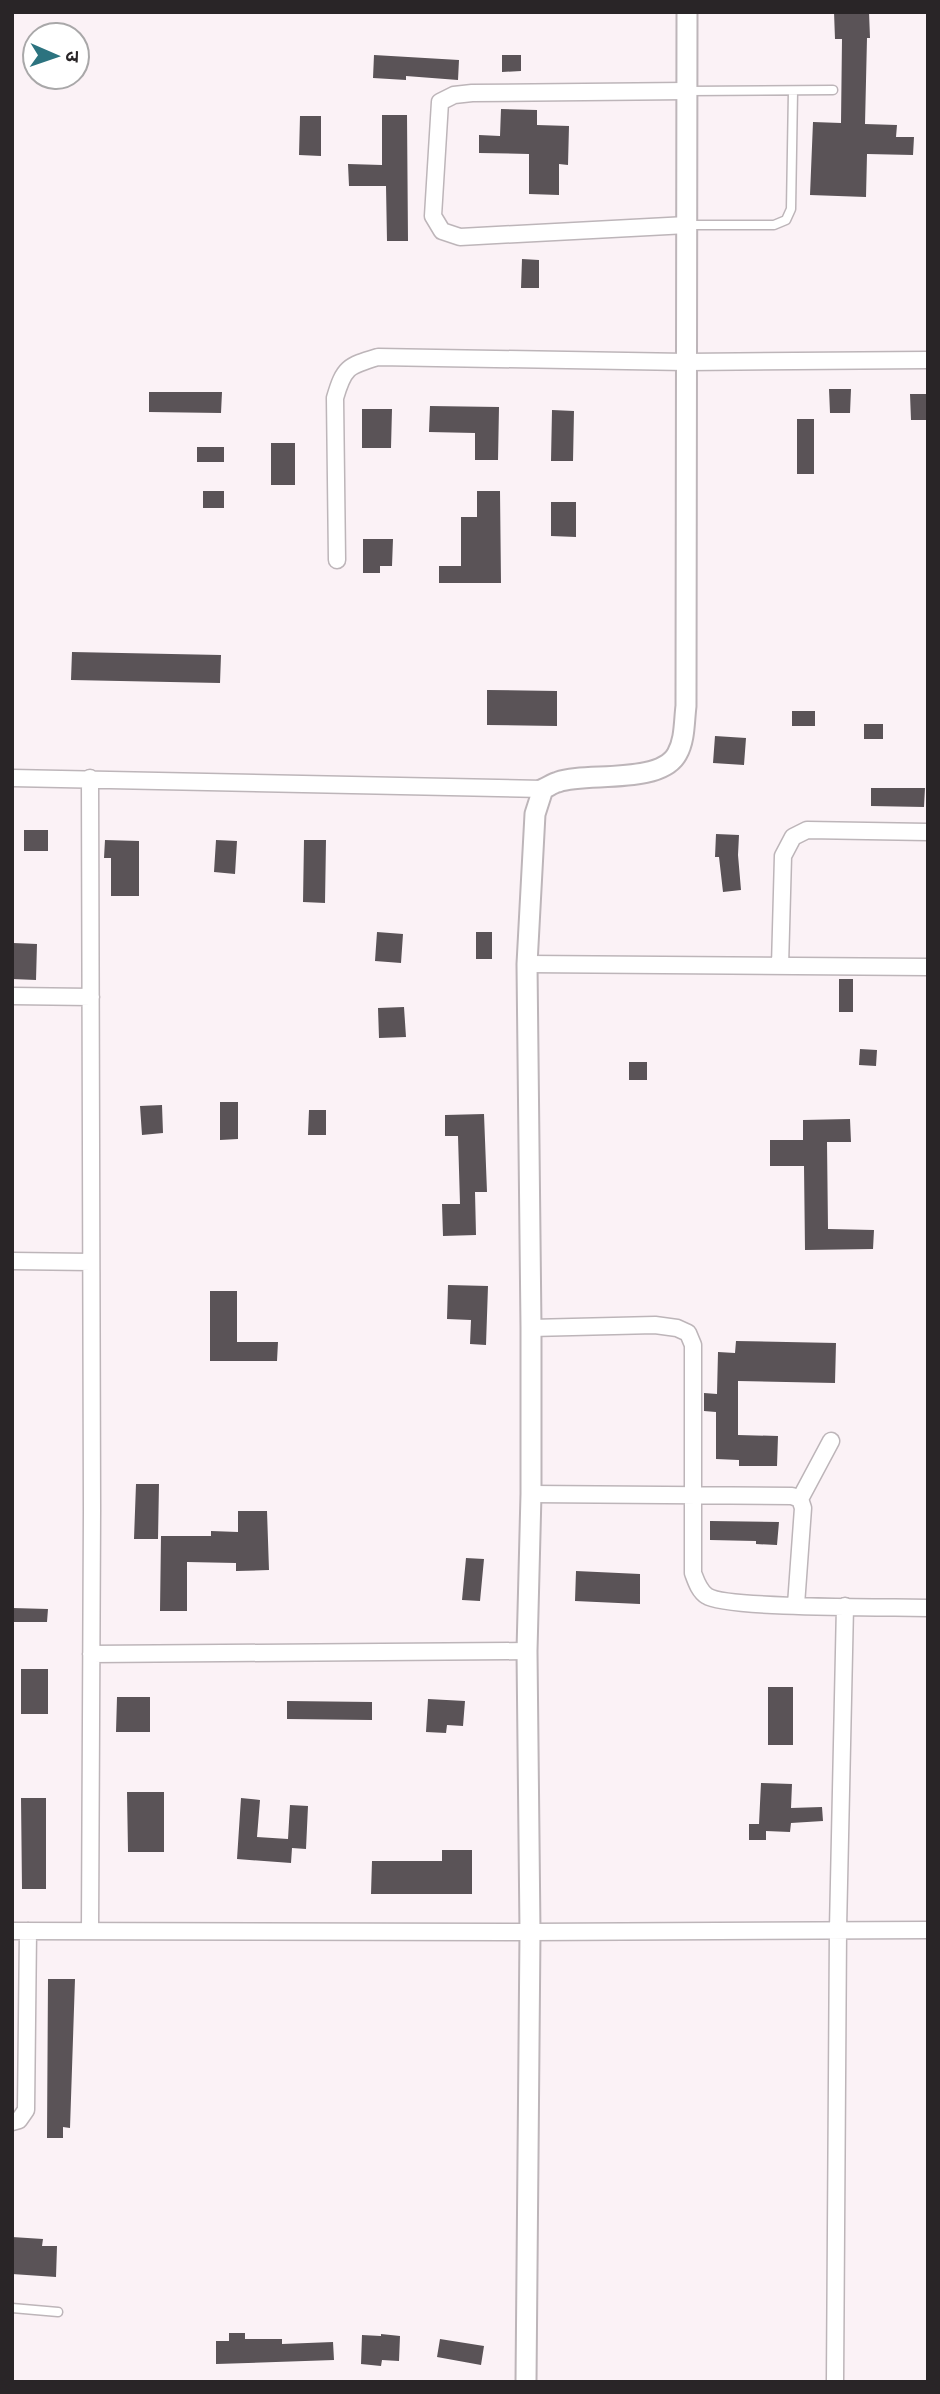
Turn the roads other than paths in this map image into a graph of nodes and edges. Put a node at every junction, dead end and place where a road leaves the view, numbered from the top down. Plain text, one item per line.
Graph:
1 (687, 12) edge
2 (833, 90) dead end
3 (687, 91) junction
4 (793, 91) junction
5 (687, 225) junction
6 (928, 360) edge
7 (686, 362) junction
8 (337, 560) dead end
9 (12, 778) edge
10 (90, 778) junction
11 (543, 789) junction
12 (928, 832) edge
13 (527, 964) junction
14 (780, 966) junction
15 (928, 967) edge
16 (12, 996) edge
17 (91, 996) junction
18 (12, 1261) edge
19 (92, 1262) junction
20 (531, 1328) junction
21 (831, 1441) dead end
22 (531, 1494) junction
23 (692, 1495) junction
24 (800, 1499) junction
25 (796, 1605) junction
26 (845, 1606) junction
27 (928, 1608) edge
28 (527, 1651) junction
29 (91, 1654) junction
30 (838, 1930) junction
31 (928, 1930) edge
32 (20, 1931) edge
33 (90, 1931) junction
34 (530, 1932) junction
35 (12, 2122) edge
36 (12, 2308) edge
37 (58, 2312) dead end
38 (526, 2382) edge
39 (835, 2382) edge

1 - 3 street
2 - 4 lane
3 - 4 lane
3 - 5 street
3 - 5 street
4 - 5 lane
5 - 7 street
6 - 7 street
7 - 8 street
7 - 11 street
9 - 10 street
10 - 11 street
10 - 17 street
11 - 13 street
12 - 14 street
13 - 14 street
13 - 20 street
14 - 15 street
16 - 17 street
17 - 19 street
18 - 19 street
19 - 29 street
20 - 22 street
20 - 23 street
21 - 24 street
22 - 23 street
22 - 28 street
23 - 24 street
23 - 25 street
24 - 25 street
25 - 26 street
26 - 27 street
26 - 30 street
28 - 29 street
28 - 34 street
29 - 33 street
30 - 31 street
30 - 34 street
30 - 39 street
32 - 33 street
32 - 35 street
33 - 34 street
34 - 38 street
36 - 37 lane

